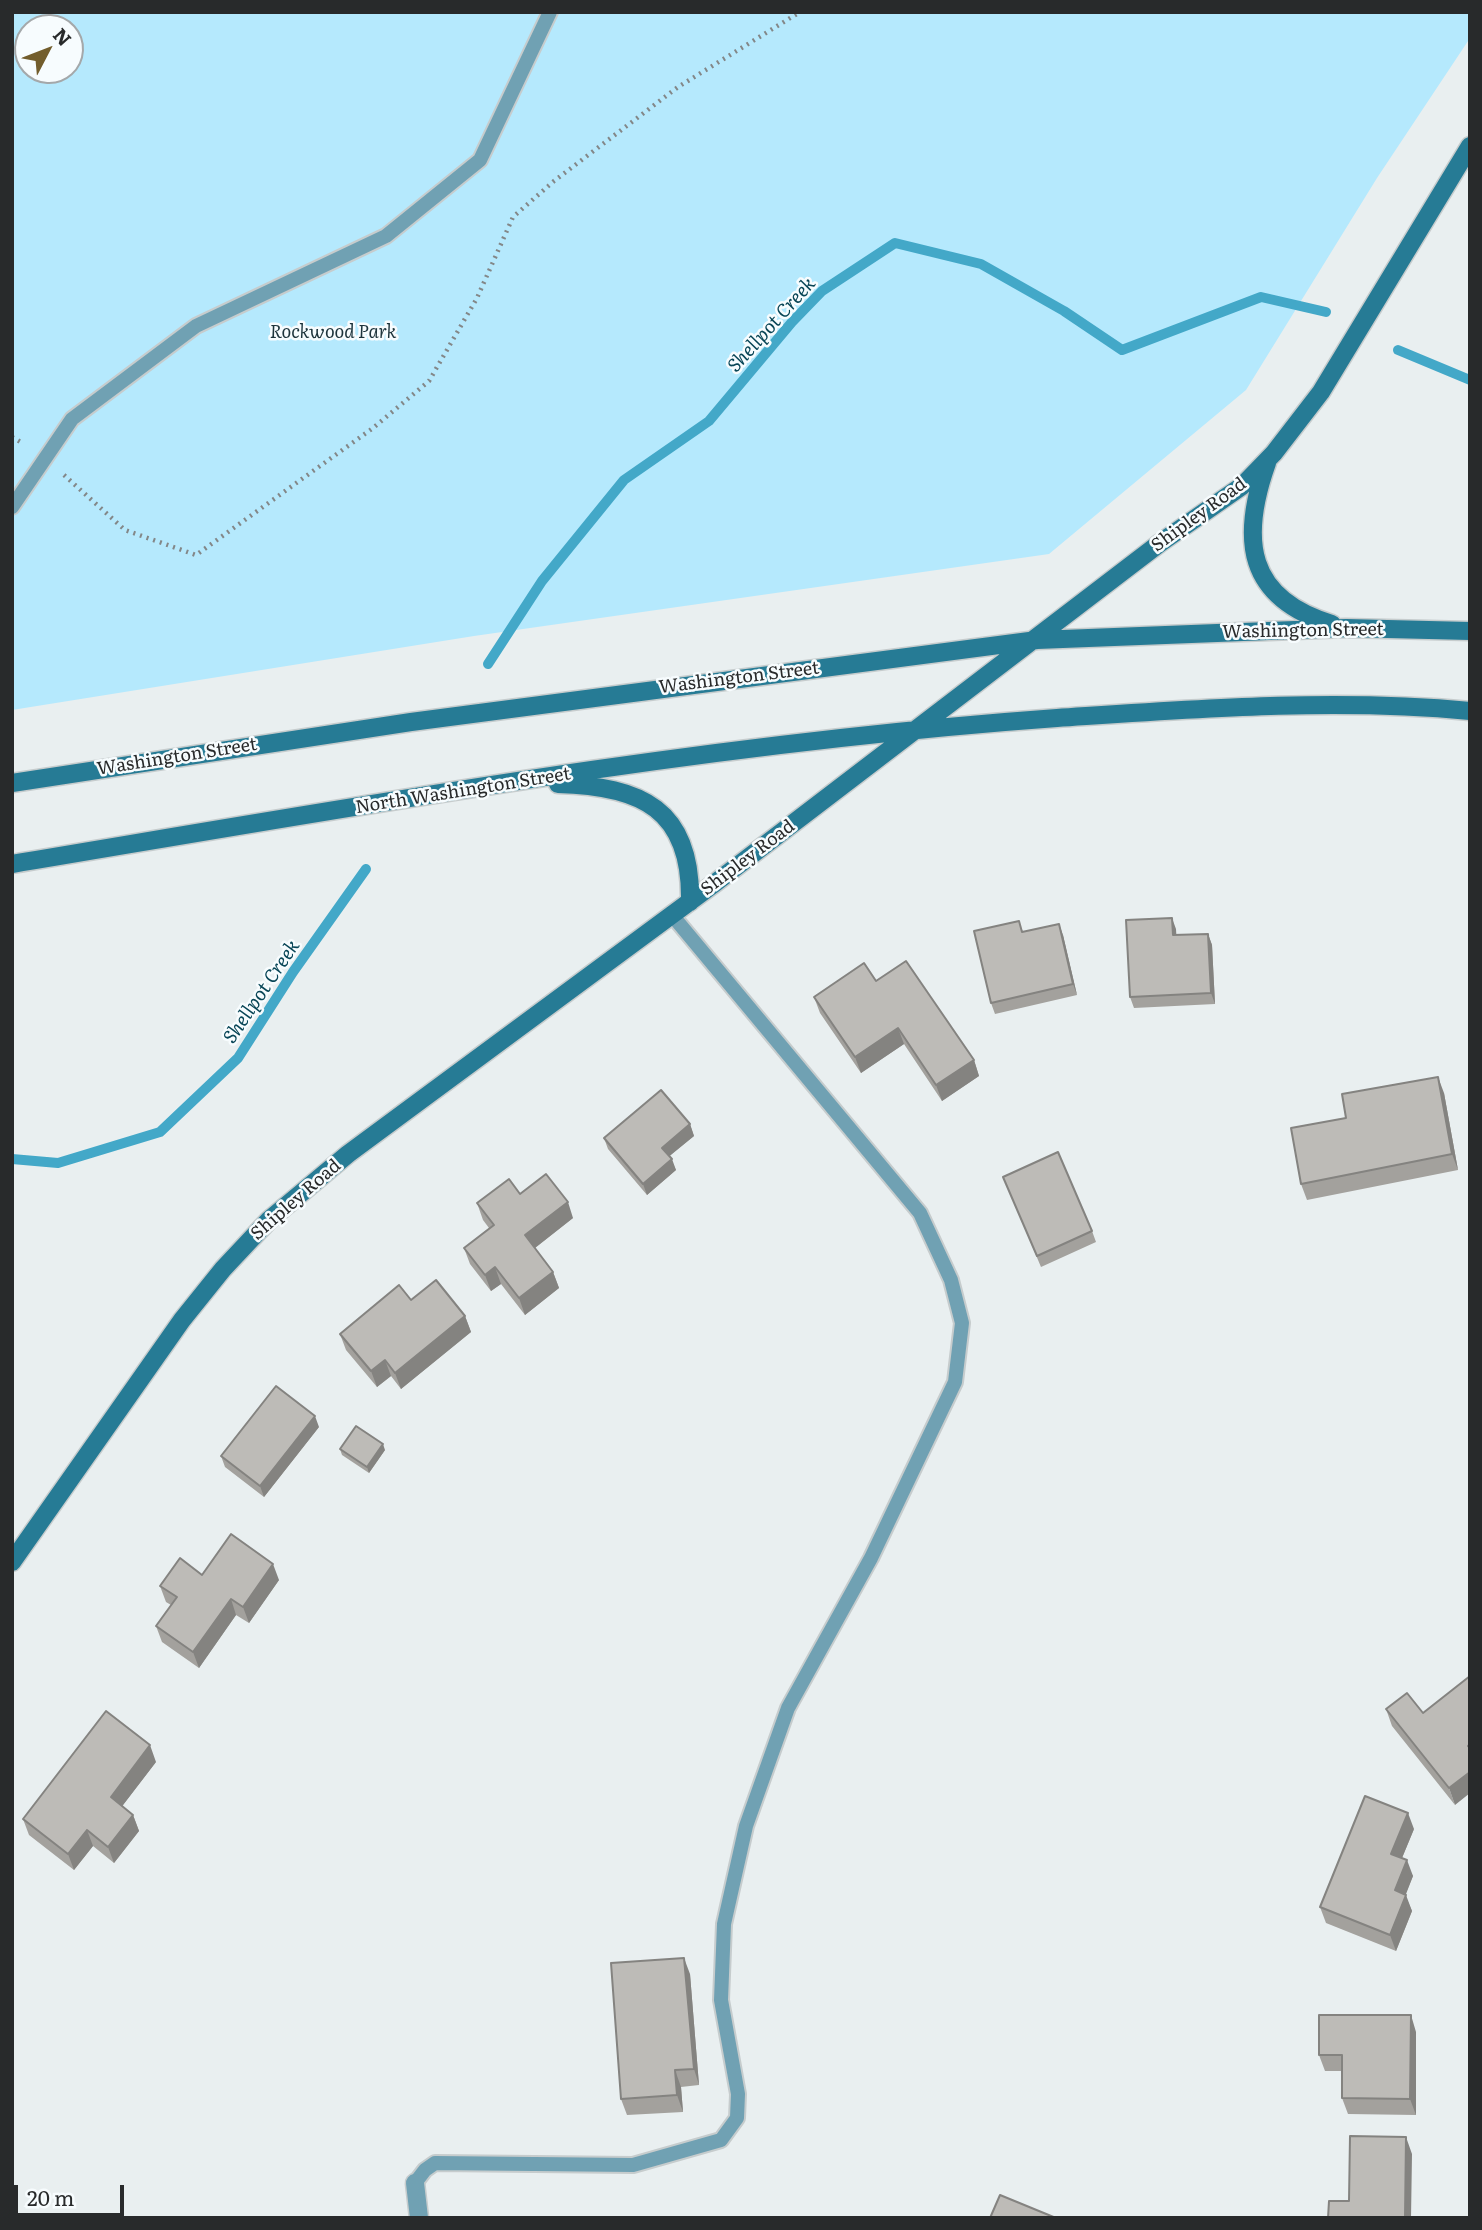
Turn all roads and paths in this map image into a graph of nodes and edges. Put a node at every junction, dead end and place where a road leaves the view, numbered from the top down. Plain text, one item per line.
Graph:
1 (550, 12) edge
2 (800, 12) edge
3 (1470, 146) edge
4 (12, 437) edge
5 (46, 458) junction
6 (1268, 460) junction
7 (12, 507) edge
8 (1346, 628) junction
9 (1470, 631) edge
10 (1037, 640) junction
11 (1470, 711) edge
12 (916, 728) junction
13 (12, 783) edge
14 (514, 783) junction
15 (12, 864) edge
16 (690, 902) junction
17 (672, 915) junction
18 (12, 1562) edge
19 (415, 2183) joint
20 (419, 2218) edge

1 - 5 lane
2 - 5 path
3 - 6 main road, Shipley Road
4 - 5 path
5 - 7 lane
6 - 8 main road
6 - 10 main road, Shipley Road
8 - 9 main road, Washington Street
8 - 10 main road, Washington Street
10 - 12 main road, Shipley Road
10 - 13 main road, Washington Street
11 - 12 main road
12 - 14 main road, North Washington Street
12 - 16 main road, Shipley Road
14 - 15 main road, North Washington Street
14 - 16 main road
16 - 17 main road, Shipley Road
17 - 18 main road, Shipley Road
17 - 19 lane
19 - 20 street

